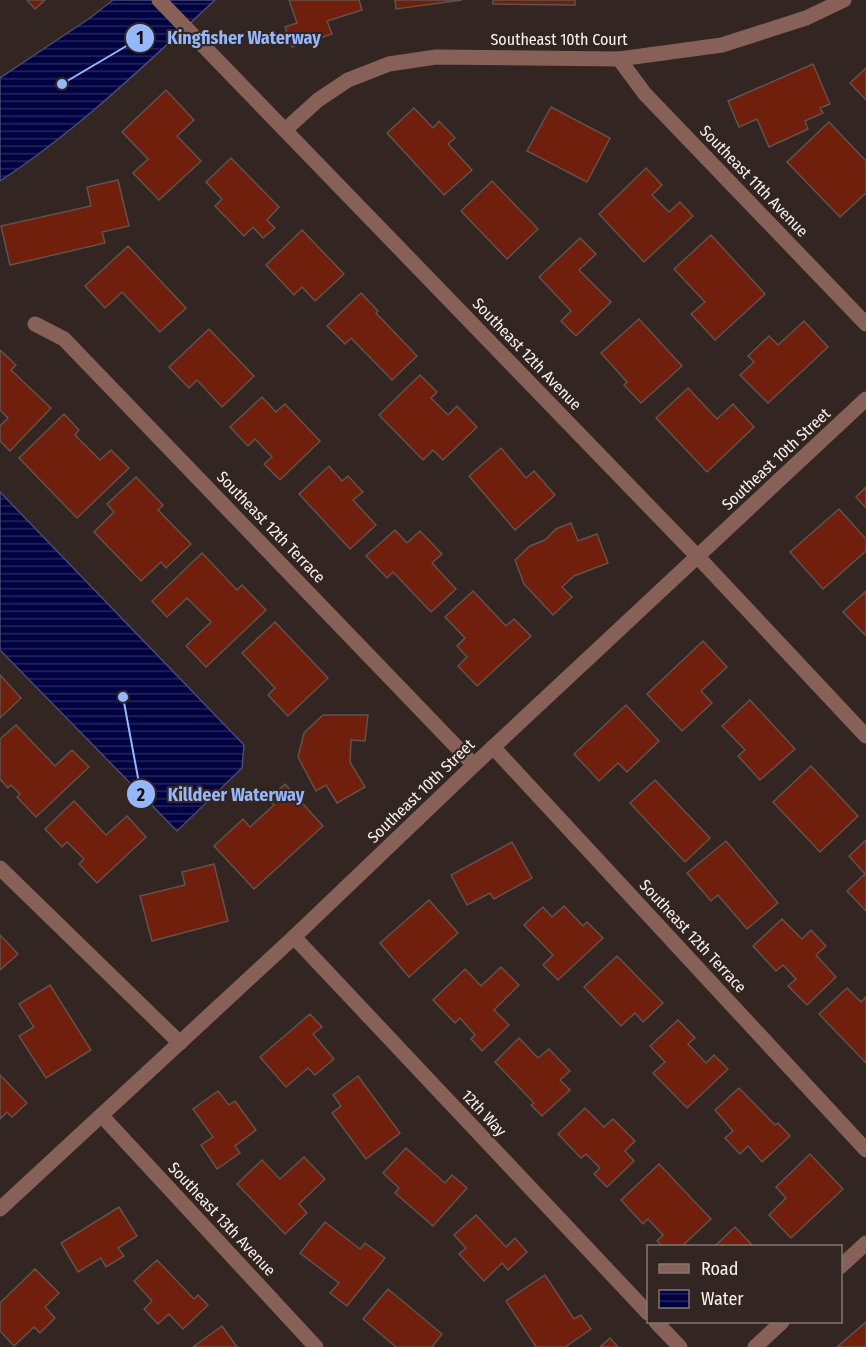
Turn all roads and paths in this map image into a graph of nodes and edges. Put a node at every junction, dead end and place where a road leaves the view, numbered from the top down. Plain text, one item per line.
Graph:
1 (159, 0) edge
2 (844, 0) edge
3 (620, 59) junction
4 (285, 130) junction
5 (35, 324) dead end
6 (866, 324) edge
7 (866, 399) edge
8 (698, 557) junction
9 (866, 736) edge
10 (493, 747) junction
11 (474, 765) junction
12 (0, 868) edge
13 (294, 937) junction
14 (180, 1042) junction
15 (102, 1116) junction
16 (866, 1150) edge
17 (0, 1209) edge
18 (866, 1243) edge
19 (842, 1265) edge
20 (647, 1312) edge
21 (657, 1323) edge
22 (781, 1323) edge
23 (316, 1347) edge
24 (680, 1347) edge
25 (754, 1347) edge

1 - 4 street, Southeast 12th Avenue
2 - 3 street, Southeast 10th Court
3 - 4 street, Southeast 10th Court
3 - 6 street, Southeast 11th Avenue
4 - 8 street, Southeast 12th Avenue
5 - 11 street, Southeast 12th Terrace
7 - 8 street, Southeast 10th Street
8 - 9 street, Southeast 12th Avenue
8 - 10 street, Southeast 10th Street
10 - 11 street, Southeast 10th Street
10 - 16 street, Southeast 12th Terrace
11 - 13 street, Southeast 10th Street
12 - 14 street
13 - 14 street, Southeast 10th Street
13 - 20 street, 12th Way
14 - 15 street, Southeast 10th Street
15 - 17 street, Southeast 10th Street
15 - 23 street, Southeast 13th Avenue
18 - 19 street
21 - 24 street
22 - 25 street

